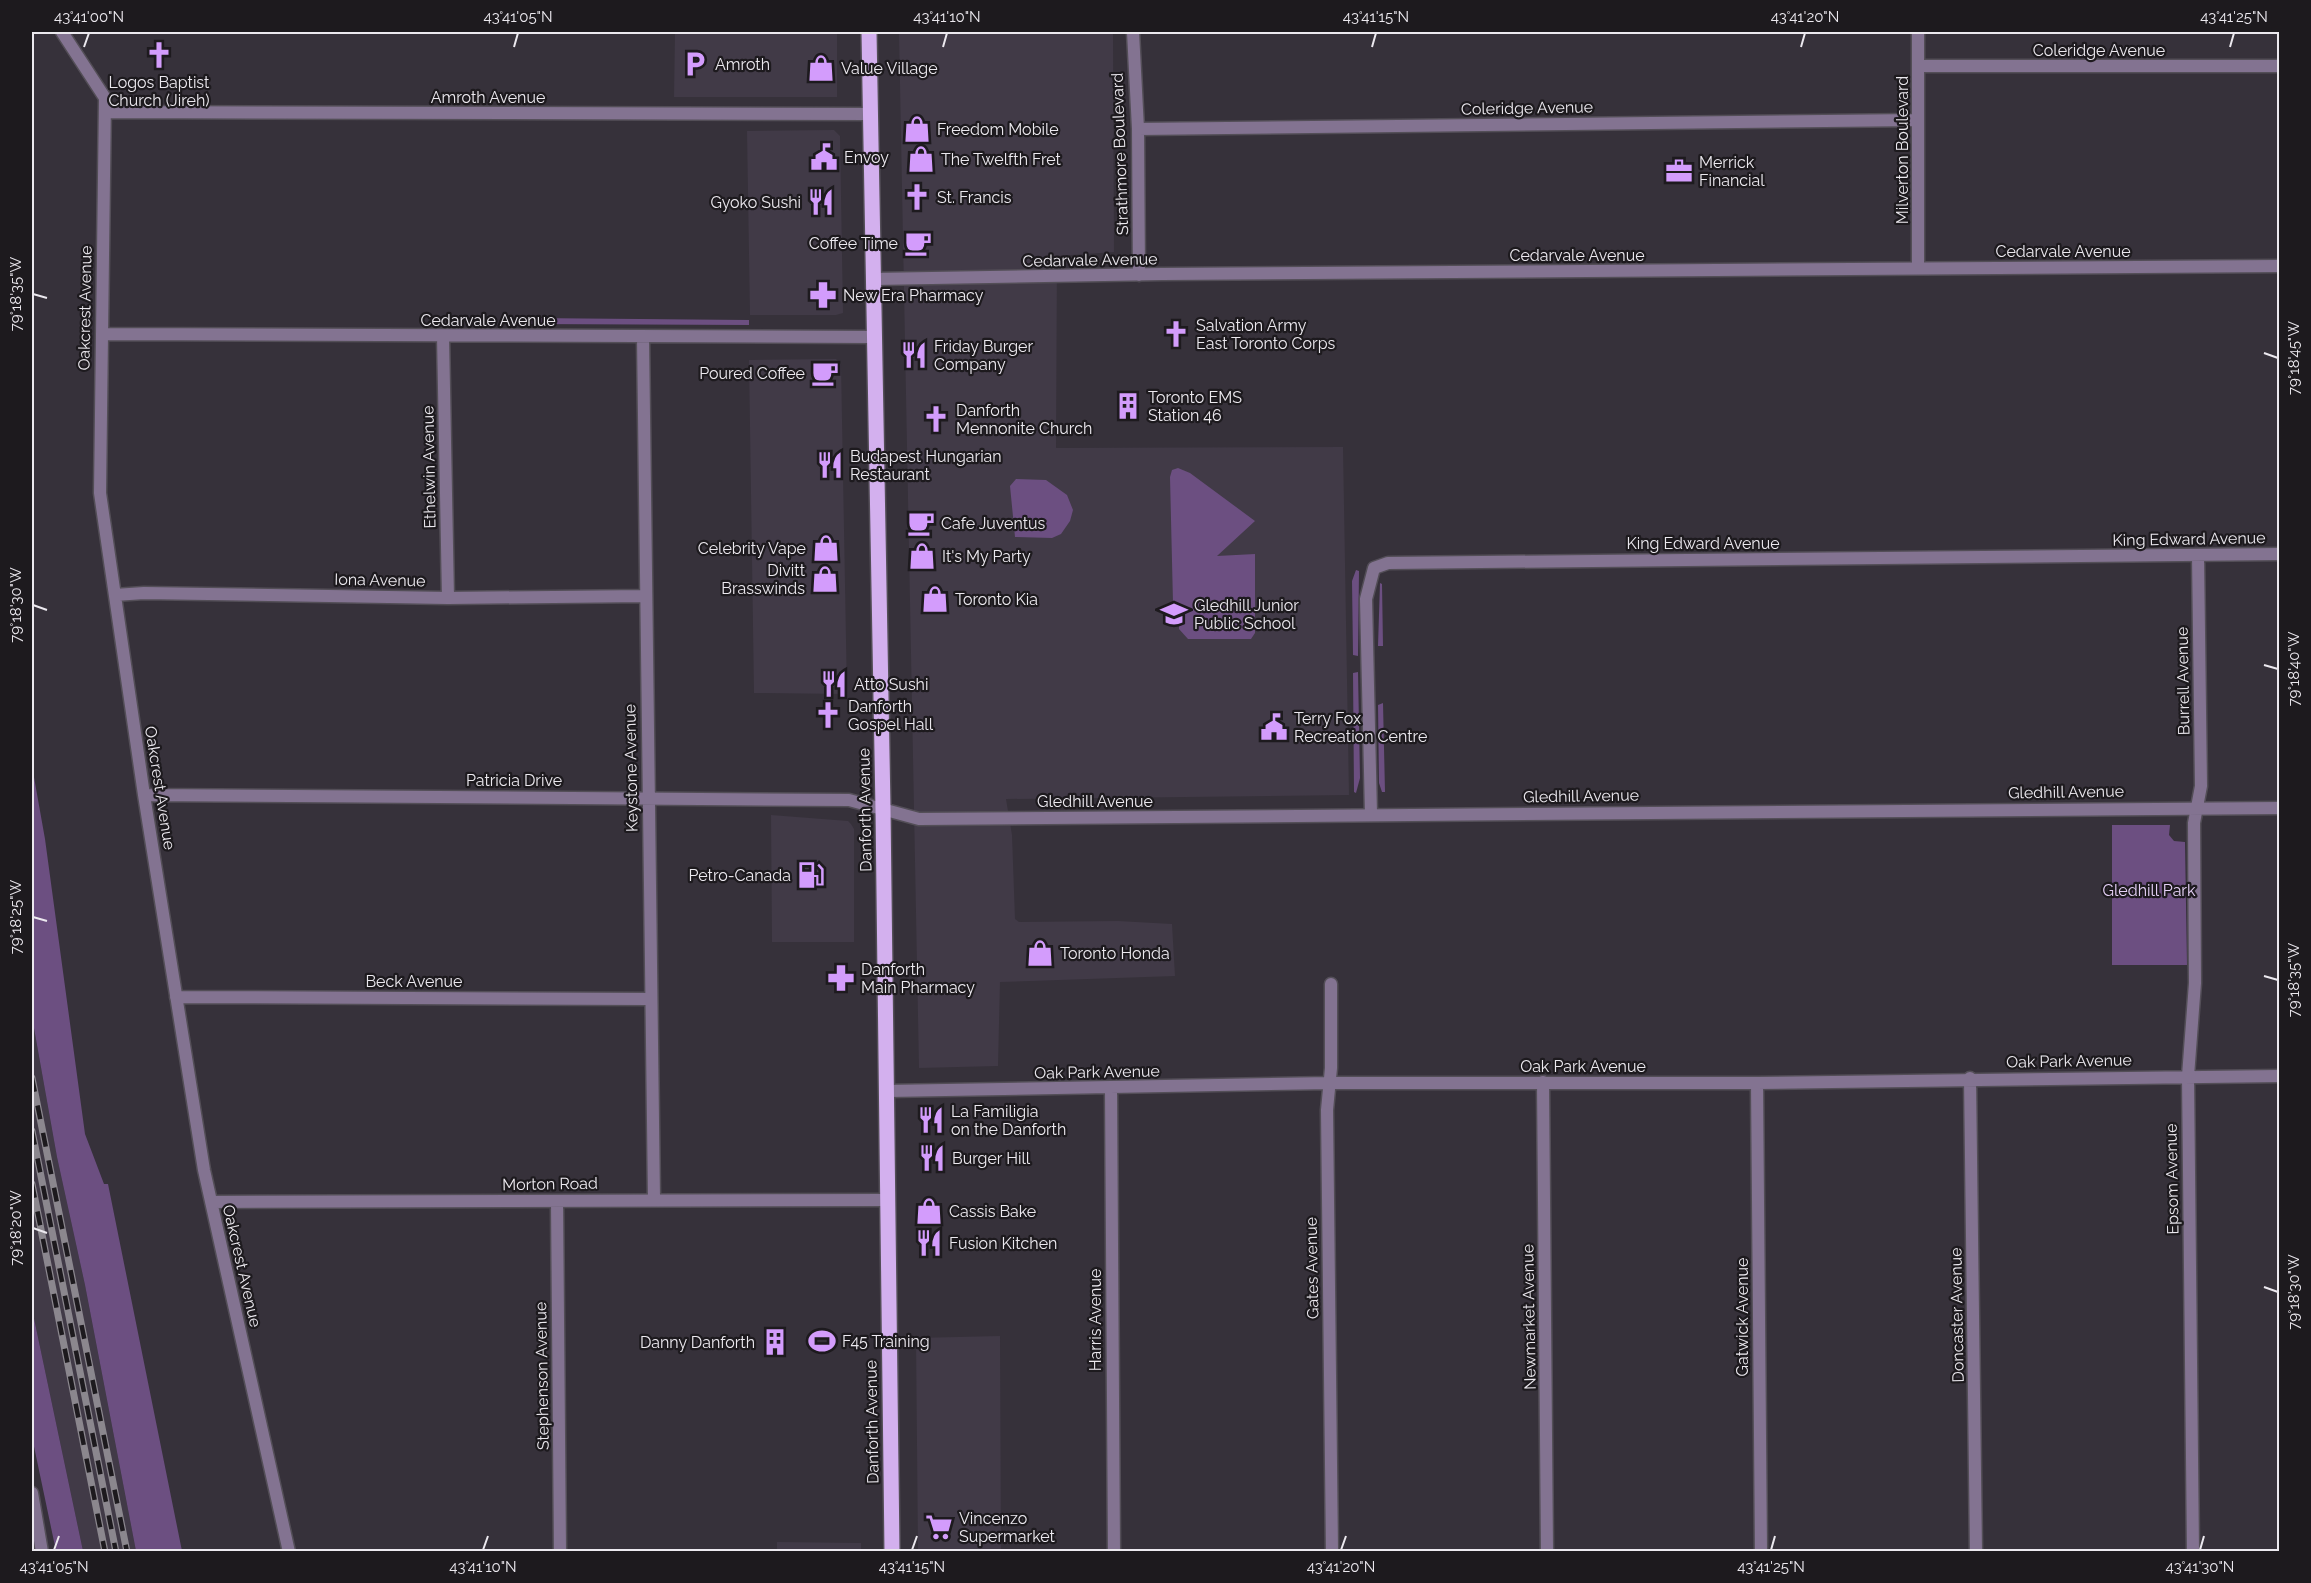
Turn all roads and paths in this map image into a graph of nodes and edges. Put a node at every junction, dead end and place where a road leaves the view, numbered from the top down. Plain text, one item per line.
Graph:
1 (62, 32) edge
2 (869, 32) edge
3 (1133, 32) edge
4 (1918, 32) edge
5 (1918, 66) junction
6 (2280, 66) edge
7 (105, 112) junction
8 (871, 114) junction
9 (1917, 120) junction
10 (1138, 129) junction
11 (2280, 266) edge
12 (1918, 268) junction
13 (1139, 275) junction
14 (874, 279) junction
15 (102, 334) junction
16 (443, 336) junction
17 (643, 337) junction
18 (874, 337) junction
19 (2280, 554) edge
20 (2198, 555) junction
21 (115, 595) junction
22 (645, 596) junction
23 (448, 598) junction
24 (144, 795) junction
25 (648, 797) junction
26 (2198, 807) junction
27 (2280, 808) edge
28 (883, 809) junction
29 (1371, 814) junction
30 (1331, 984) dead end
31 (176, 997) junction
32 (651, 999) junction
33 (2188, 1076) junction
34 (2280, 1076) edge
35 (1970, 1078) junction
36 (1543, 1082) junction
37 (1330, 1083) junction
38 (1756, 1083) junction
39 (1111, 1088) junction
40 (887, 1091) junction
41 (654, 1199) junction
42 (888, 1200) junction
43 (557, 1201) junction
44 (211, 1202) junction
45 (32, 1492) edge
46 (42, 1551) edge
47 (289, 1551) edge
48 (560, 1551) edge
49 (892, 1551) edge
50 (1114, 1551) edge
51 (1332, 1551) edge
52 (1547, 1551) edge
53 (1761, 1551) edge
54 (1976, 1551) edge
55 (2193, 1551) edge

1 - 7 street, Oakcrest Avenue
2 - 8 main road, Danforth Avenue
3 - 10 street, Strathmore Boulevard
4 - 5 street, Milverton Boulevard
5 - 6 street, Coleridge Avenue
5 - 9 street, Milverton Boulevard
7 - 8 street, Amroth Avenue
7 - 15 street, Oakcrest Avenue
8 - 14 main road, Danforth Avenue
9 - 10 street, Coleridge Avenue
9 - 12 street, Milverton Boulevard
10 - 13 street, Strathmore Boulevard
11 - 12 street, Cedarvale Avenue
12 - 13 street, Cedarvale Avenue
13 - 14 street, Cedarvale Avenue
14 - 18 main road, Danforth Avenue
15 - 16 street, Cedarvale Avenue
15 - 21 street, Oakcrest Avenue
16 - 17 street, Cedarvale Avenue
16 - 23 street, Ethelwin Avenue
17 - 18 street, Cedarvale Avenue
17 - 22 street, Keystone Avenue
18 - 28 main road, Danforth Avenue
19 - 20 street, King Edward Avenue
20 - 26 street, Burrell Avenue
20 - 29 street, King Edward Avenue
21 - 23 street, Iona Avenue
21 - 24 street, Oakcrest Avenue
22 - 23 street, Iona Avenue
22 - 25 street, Keystone Avenue
24 - 25 street, Patricia Drive
24 - 31 street, Oakcrest Avenue
25 - 28 street, Patricia Drive
25 - 32 street, Keystone Avenue
26 - 27 street, Gledhill Avenue
26 - 29 street, Gledhill Avenue
26 - 33 street, Epsom Avenue
28 - 29 street, Gledhill Avenue
28 - 40 main road, Danforth Avenue
30 - 37 street, Gates Avenue
31 - 32 street, Beck Avenue
31 - 44 street, Oakcrest Avenue
32 - 41 street, Keystone Avenue
33 - 34 street, Oak Park Avenue
33 - 35 street, Oak Park Avenue
33 - 55 street, Epsom Avenue
35 - 38 street, Oak Park Avenue
35 - 54 street, Doncaster Avenue
36 - 37 street, Oak Park Avenue
36 - 38 street, Oak Park Avenue
36 - 52 street, Newmarket Avenue
37 - 39 street, Oak Park Avenue
37 - 51 street, Gates Avenue
38 - 53 street, Gatwick Avenue
39 - 40 street, Oak Park Avenue
39 - 50 street, Harris Avenue
40 - 42 main road, Danforth Avenue
41 - 42 street, Morton Road
41 - 43 street, Morton Road
42 - 49 main road, Danforth Avenue
43 - 44 street, Morton Road
43 - 48 street, Stephenson Avenue
44 - 47 street, Oakcrest Avenue
45 - 46 street

